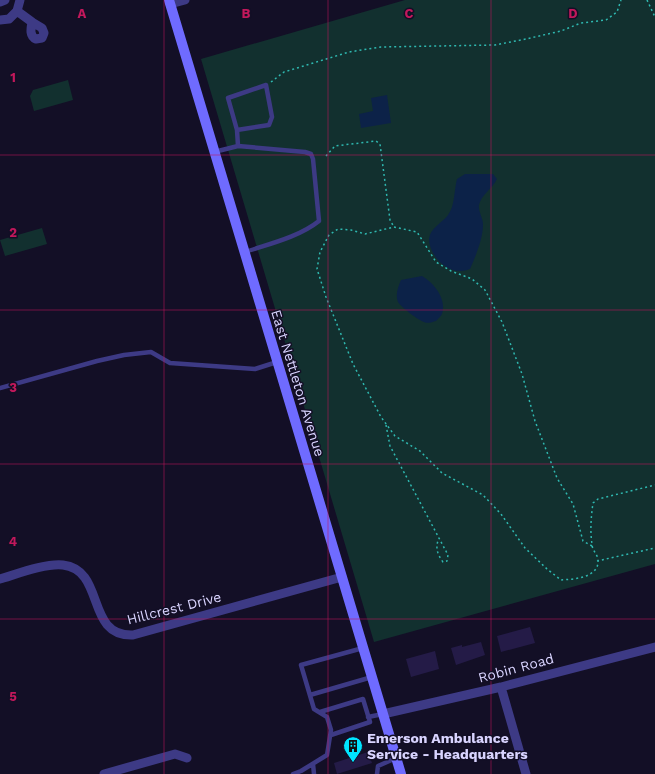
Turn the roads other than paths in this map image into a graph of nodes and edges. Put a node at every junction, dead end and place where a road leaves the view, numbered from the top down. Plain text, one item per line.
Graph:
1 (5, 0) edge
2 (20, 0) edge
3 (185, 0) edge
4 (0, 2) edge
5 (169, 2) edge
6 (16, 11) junction
7 (0, 20) edge
8 (32, 22) dead end
9 (236, 130) junction
10 (238, 146) junction
11 (214, 152) junction
12 (245, 252) junction
13 (277, 362) junction
14 (0, 388) edge
15 (342, 577) junction
16 (0, 579) edge
17 (655, 647) edge
18 (363, 648) junction
19 (372, 677) junction
20 (501, 687) junction
21 (310, 695) junction
22 (320, 712) junction
23 (383, 714) junction
24 (368, 717) junction
25 (331, 735) junction
26 (187, 758) dead end
27 (396, 758) junction
28 (313, 764) junction
29 (104, 774) edge
30 (293, 774) edge
31 (314, 774) edge
32 (376, 774) edge
33 (401, 774) edge
34 (526, 774) edge

1 - 4 street
2 - 6 street
3 - 5 street
5 - 11 main road, East Nettleton Avenue
6 - 7 street
6 - 8 street
9 - 9 lane
9 - 10 lane
10 - 11 lane
10 - 12 lane
11 - 12 main road, East Nettleton Avenue
12 - 13 main road, East Nettleton Avenue
13 - 14 lane
13 - 15 main road, East Nettleton Avenue
15 - 16 street, Hillcrest Drive
15 - 18 main road, East Nettleton Avenue
17 - 20 street, Robin Road
18 - 19 main road, East Nettleton Avenue
18 - 21 lane
19 - 21 lane
19 - 23 main road, East Nettleton Avenue
20 - 23 street, Robin Road
20 - 34 street
21 - 22 lane
22 - 24 lane
22 - 25 lane
23 - 24 lane
23 - 27 main road, East Nettleton Avenue
24 - 25 lane
25 - 28 lane
26 - 29 street
27 - 32 lane
27 - 33 main road, East Nettleton Avenue
28 - 30 lane
28 - 31 lane

